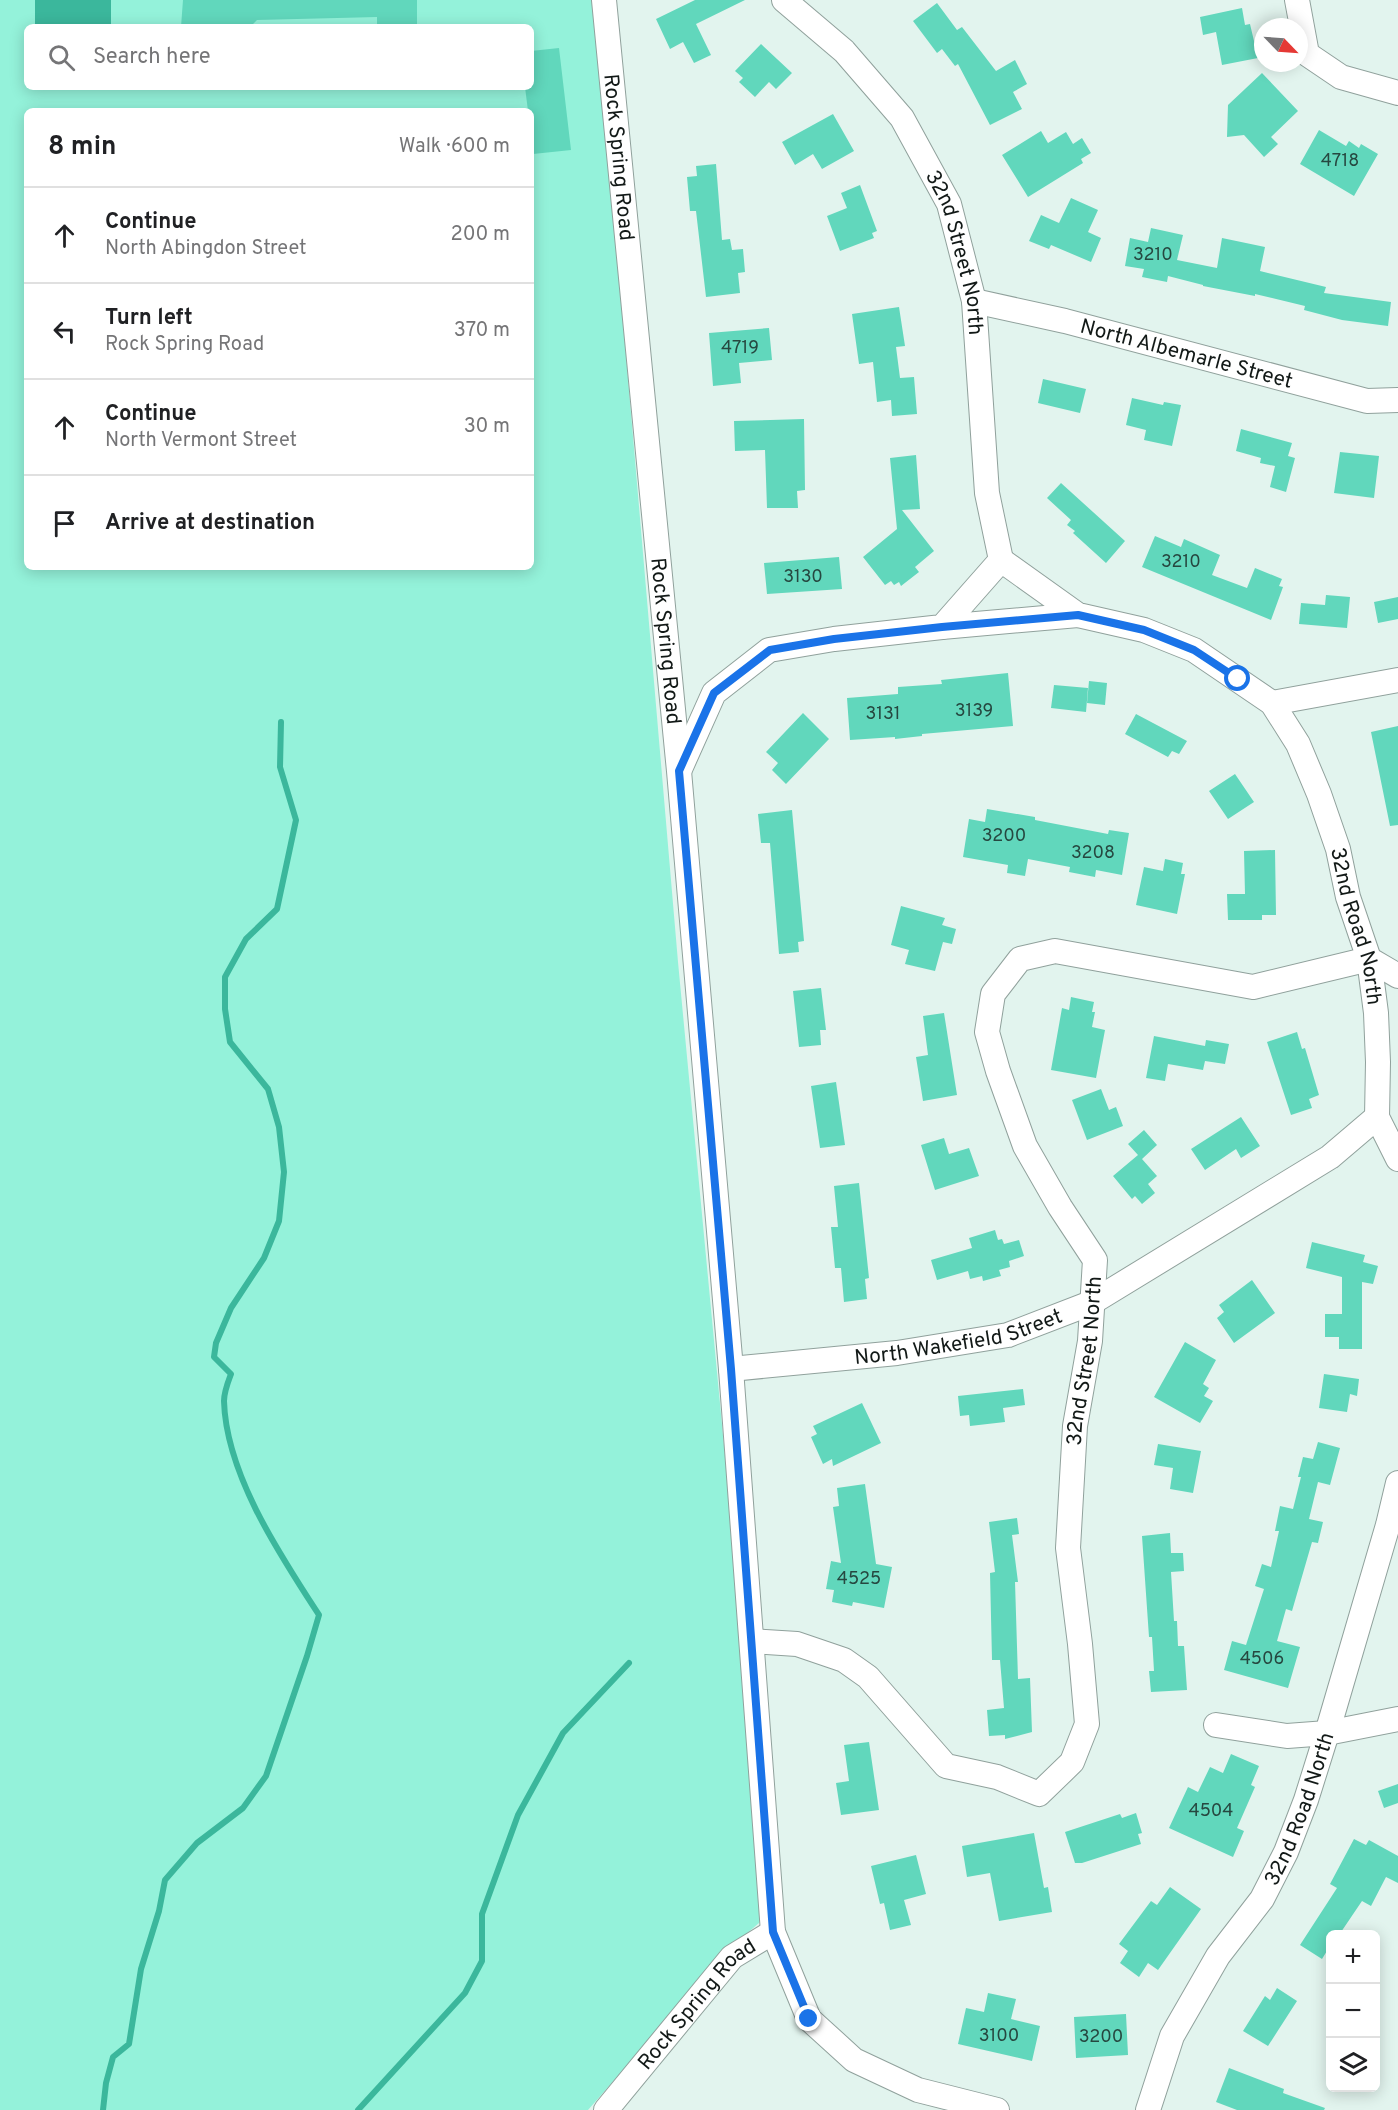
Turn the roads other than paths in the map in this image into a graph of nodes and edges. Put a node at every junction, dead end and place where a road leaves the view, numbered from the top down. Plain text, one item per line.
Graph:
1 (604, 0) edge
2 (784, 0) edge
3 (1297, 0) edge
4 (1398, 93) edge
5 (974, 301) junction
6 (1398, 400) edge
7 (1001, 560) junction
8 (1078, 615) junction
9 (942, 627) junction
10 (1398, 680) edge
11 (714, 693) junction
12 (672, 698) junction
13 (1272, 703) junction
14 (679, 771) junction
15 (1369, 958) junction
16 (1398, 975) edge
17 (1377, 1117) junction
18 (1398, 1159) edge
19 (1091, 1303) junction
20 (731, 1369) junction
21 (1398, 1483) edge
22 (752, 1641) junction
23 (1398, 1719) edge
24 (1216, 1725) dead end
25 (1327, 1733) junction
26 (773, 1932) junction
27 (606, 2110) edge
28 (997, 2110) edge
29 (1148, 2110) edge

1 - 12 street, Rock Spring Road
2 - 5 street, 32nd Street North
3 - 4 street
5 - 6 street, North Albemarle Street
5 - 7 street, 32nd Street North
7 - 8 street
7 - 9 street
8 - 9 street
8 - 13 street
9 - 11 street
10 - 13 street
11 - 12 street
11 - 14 street
12 - 14 street, Rock Spring Road
13 - 15 street, 32nd Road North
14 - 20 street, Rock Spring Road
15 - 16 street
15 - 17 street, 32nd Road North
15 - 19 street, 32nd Street North
17 - 18 street, 32nd Road North
17 - 19 street, North Wakefield Street
19 - 20 street, North Wakefield Street
19 - 22 street, 32nd Street North
20 - 22 street, Rock Spring Road
21 - 25 street, 32nd Road North
22 - 26 street, Rock Spring Road
23 - 25 street
24 - 25 street
25 - 29 street, 32nd Road North
26 - 27 street, Rock Spring Road
26 - 28 street

